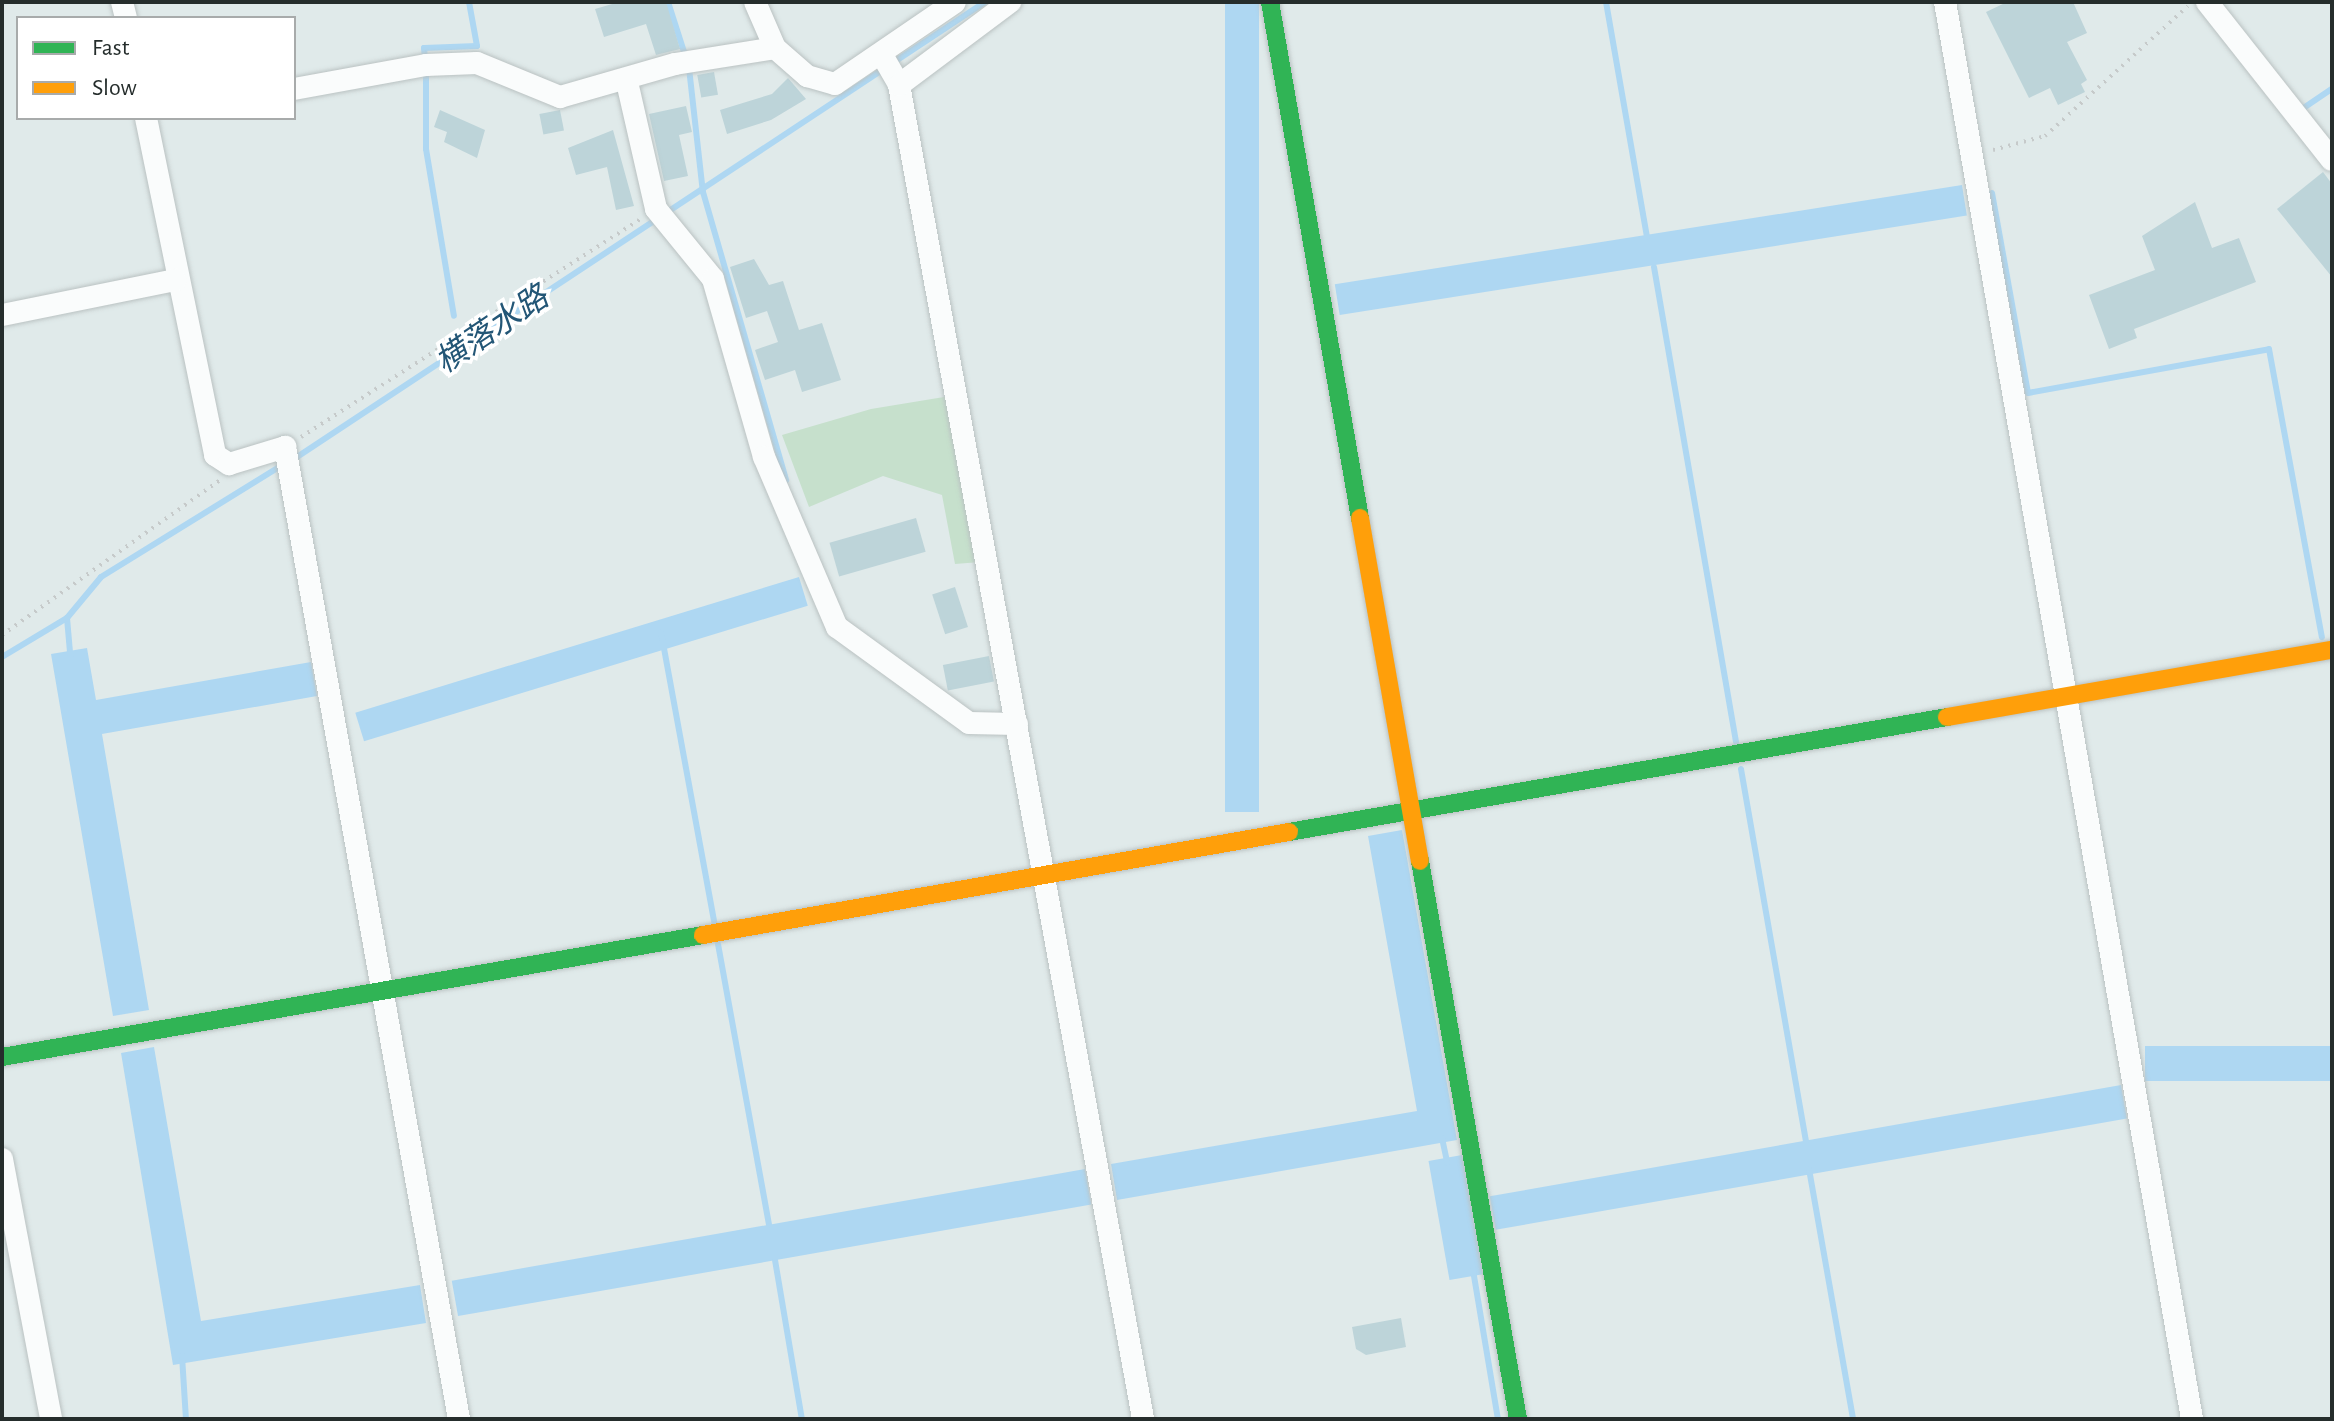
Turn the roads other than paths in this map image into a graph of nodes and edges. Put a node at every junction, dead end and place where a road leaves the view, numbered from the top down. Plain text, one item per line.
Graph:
1 (755, 2) edge
2 (955, 2) edge
3 (1010, 2) edge
4 (1270, 2) edge
5 (1945, 2) edge
6 (2207, 2) edge
7 (775, 48) junction
8 (882, 55) junction
9 (627, 82) junction
10 (899, 85) junction
11 (296, 89) edge
12 (148, 120) edge
13 (2332, 160) edge
14 (176, 280) junction
15 (2, 315) edge
16 (2332, 650) edge
17 (2065, 696) junction
18 (1017, 724) junction
19 (1413, 810) junction
20 (1047, 874) junction
21 (384, 990) junction
22 (2, 1057) edge
23 (2, 1159) edge
24 (51, 1419) edge
25 (459, 1419) edge
26 (1143, 1419) edge
27 (1518, 1419) edge
28 (2192, 1419) edge

1 - 7 street
2 - 8 street
3 - 10 street
4 - 19 street
5 - 17 street
6 - 13 street
7 - 8 street
7 - 9 street
8 - 10 street
9 - 11 street
9 - 18 street
10 - 18 street
12 - 14 street
14 - 15 street
14 - 21 street
16 - 17 street
17 - 19 street
17 - 28 street
18 - 20 street
19 - 20 street
19 - 27 street
20 - 21 street
20 - 26 street
21 - 22 street
21 - 25 street
23 - 24 street

